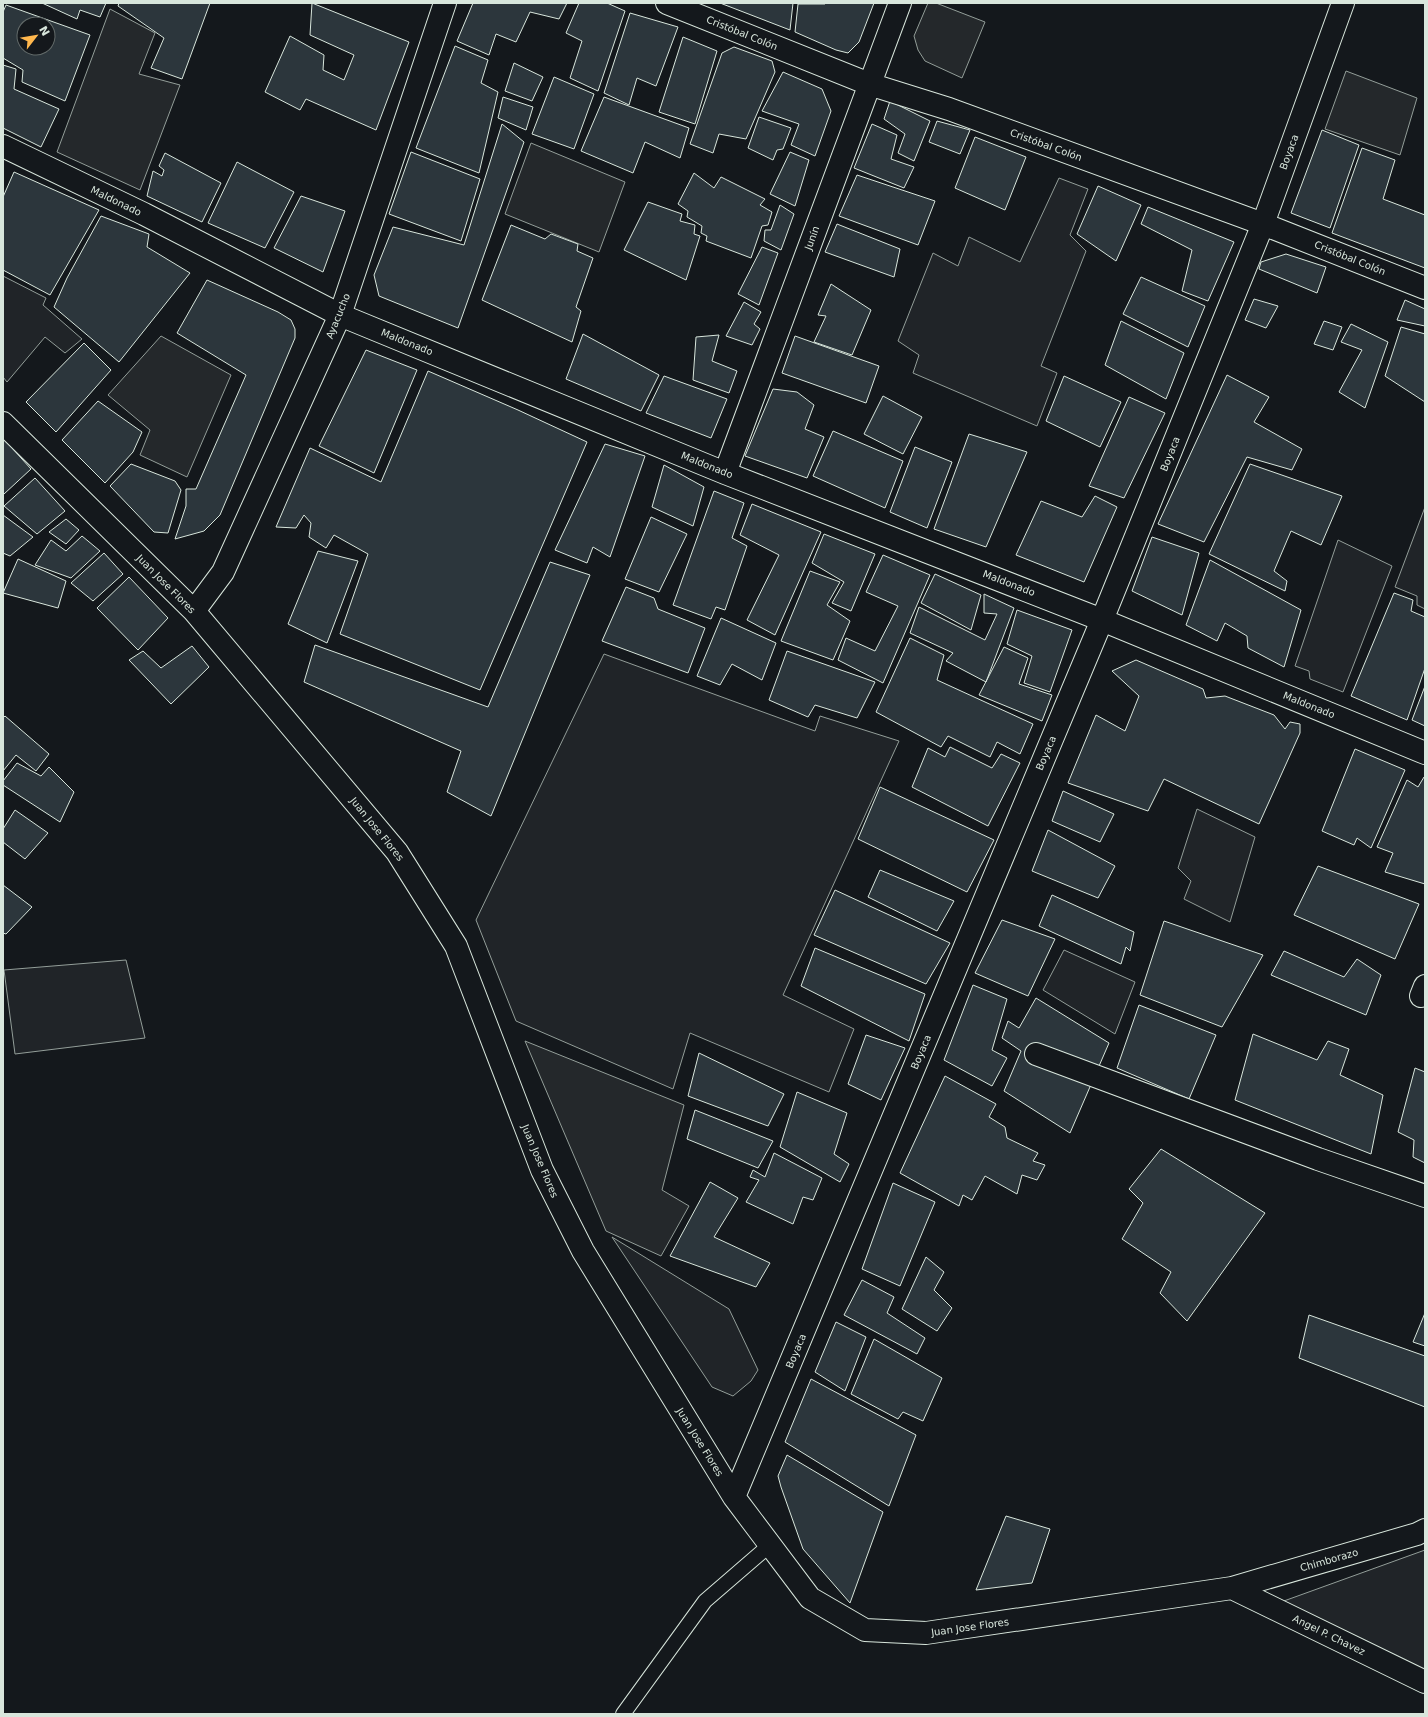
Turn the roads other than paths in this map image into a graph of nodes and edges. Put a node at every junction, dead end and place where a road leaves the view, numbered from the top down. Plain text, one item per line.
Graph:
1 (446, 3) edge
2 (667, 3) edge
3 (900, 3) edge
4 (1343, 3) edge
5 (869, 84) junction
6 (3, 146) edge
7 (1263, 224) junction
8 (1425, 288) edge
9 (340, 315) junction
10 (3, 423) edge
11 (725, 473) junction
12 (194, 612) junction
13 (1102, 620) junction
14 (1425, 753) edge
15 (1036, 1054) dead end
16 (1425, 1196) edge
17 (734, 1497) junction
18 (1425, 1530) edge
19 (771, 1544) junction
20 (1232, 1588) junction
21 (1425, 1682) edge
22 (623, 1714) edge

1 - 9 street, Ayacucho
2 - 5 street, Cristóbal Colón
3 - 5 street, Junín
4 - 7 street, Boyaca
5 - 7 street, Cristóbal Colón
5 - 11 street, Junín
6 - 9 street, Maldonado
7 - 8 street, Cristóbal Colón
7 - 13 street, Boyaca
9 - 11 street, Maldonado
9 - 12 street, Ayacucho
10 - 12 street, Juan Jose Flores
11 - 13 street, Maldonado
12 - 17 street, Juan Jose Flores
13 - 14 street, Maldonado
13 - 17 street, Boyaca
15 - 16 street
17 - 19 street, Juan Jose Flores
18 - 20 street, Chimborazo
19 - 20 street, Juan Jose Flores
19 - 22 lane
20 - 21 street, Angel P. Chavez

